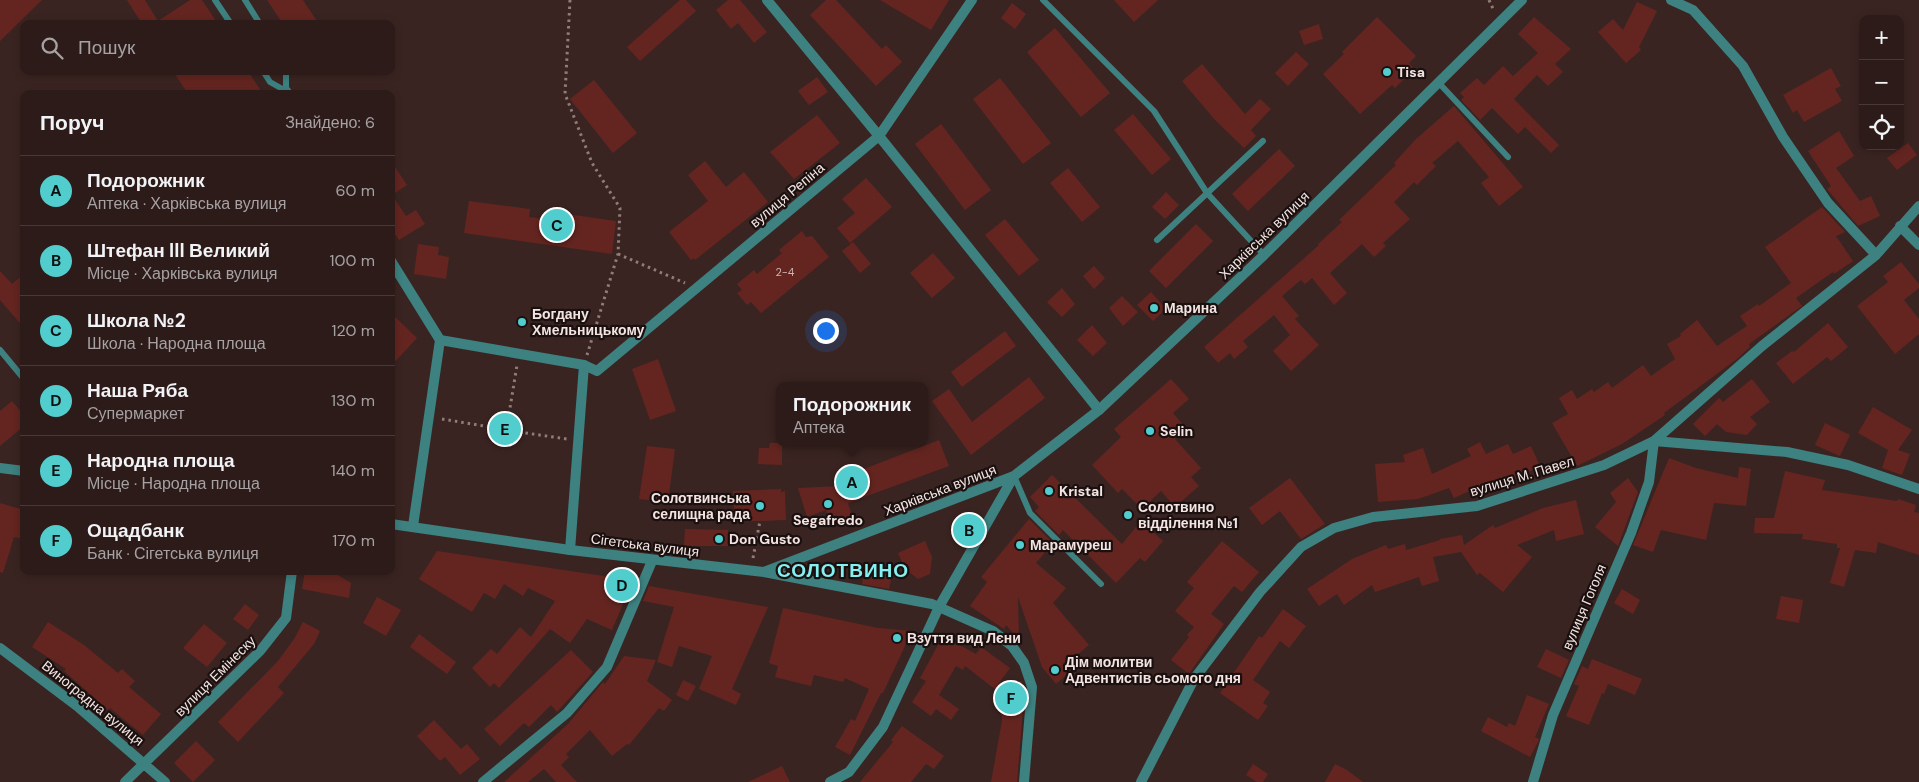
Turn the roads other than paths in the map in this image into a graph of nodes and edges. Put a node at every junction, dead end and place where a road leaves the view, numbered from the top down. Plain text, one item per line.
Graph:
1 (215, 0) edge
2 (245, 0) edge
3 (767, 0) edge
4 (972, 0) edge
5 (1043, 0) edge
6 (1522, 0) edge
7 (1671, 0) edge
8 (228, 20) edge
9 (258, 20) edge
10 (266, 75) edge
11 (286, 75) edge
12 (1438, 82) junction
13 (284, 90) edge
14 (287, 90) edge
15 (879, 136) junction
16 (1263, 141) dead end
17 (1508, 158) dead end
18 (1208, 193) junction
19 (1919, 206) edge
20 (1900, 226) junction
21 (1157, 240) dead end
22 (1919, 246) edge
23 (1264, 255) junction
24 (1876, 255) junction
25 (395, 267) edge
26 (440, 340) junction
27 (0, 350) edge
28 (584, 365) junction
29 (20, 374) edge
30 (1099, 410) junction
31 (1654, 441) junction
32 (0, 468) edge
33 (20, 470) edge
34 (1014, 476) junction
35 (1919, 489) edge
36 (395, 524) edge
37 (413, 526) junction
38 (570, 550) junction
39 (652, 561) junction
40 (764, 572) junction
41 (291, 575) edge
42 (1101, 584) dead end
43 (939, 607) junction
44 (0, 648) edge
45 (146, 763) junction
46 (125, 782) edge
47 (165, 782) edge
48 (483, 782) edge
49 (830, 782) edge
50 (1024, 782) edge
51 (1141, 782) edge
52 (1532, 782) edge

1 - 8 lane
2 - 9 lane
3 - 15 street
4 - 15 street, вулиця Репіна
5 - 18 lane
6 - 12 street, Харківська вулиця
7 - 24 street
10 - 13 lane
11 - 14 lane
12 - 17 lane
12 - 23 street, Харківська вулиця
15 - 28 street, вулиця Репіна
15 - 30 street
16 - 18 lane
18 - 21 lane
18 - 23 lane
19 - 20 street, вулиця М. Павел
20 - 22 street
20 - 24 street, вулиця М. Павел
23 - 30 street, Харківська вулиця
24 - 31 street, вулиця М. Павел
25 - 26 street
26 - 28 street
26 - 37 street
27 - 29 lane
28 - 38 street
30 - 34 street, Харківська вулиця
31 - 35 street
31 - 51 street, вулиця М. Павел
31 - 52 street, вулиця Гоголя
32 - 33 street
34 - 40 street, Харківська вулиця
34 - 42 lane
34 - 43 street, Харківська вулиця
36 - 37 street, Сігетська вулиця
37 - 38 street, Сігетська вулиця
38 - 39 street, Сігетська вулиця
39 - 40 street, Сігетська вулиця
39 - 48 street
40 - 43 street, Сігетська вулиця
41 - 45 street, вулиця Емінеску
43 - 49 street, Харківська вулиця
43 - 50 street, Сігетська вулиця
44 - 45 street, Виноградна вулиця
45 - 46 street, вулиця Емінеску
45 - 47 street, Виноградна вулиця

